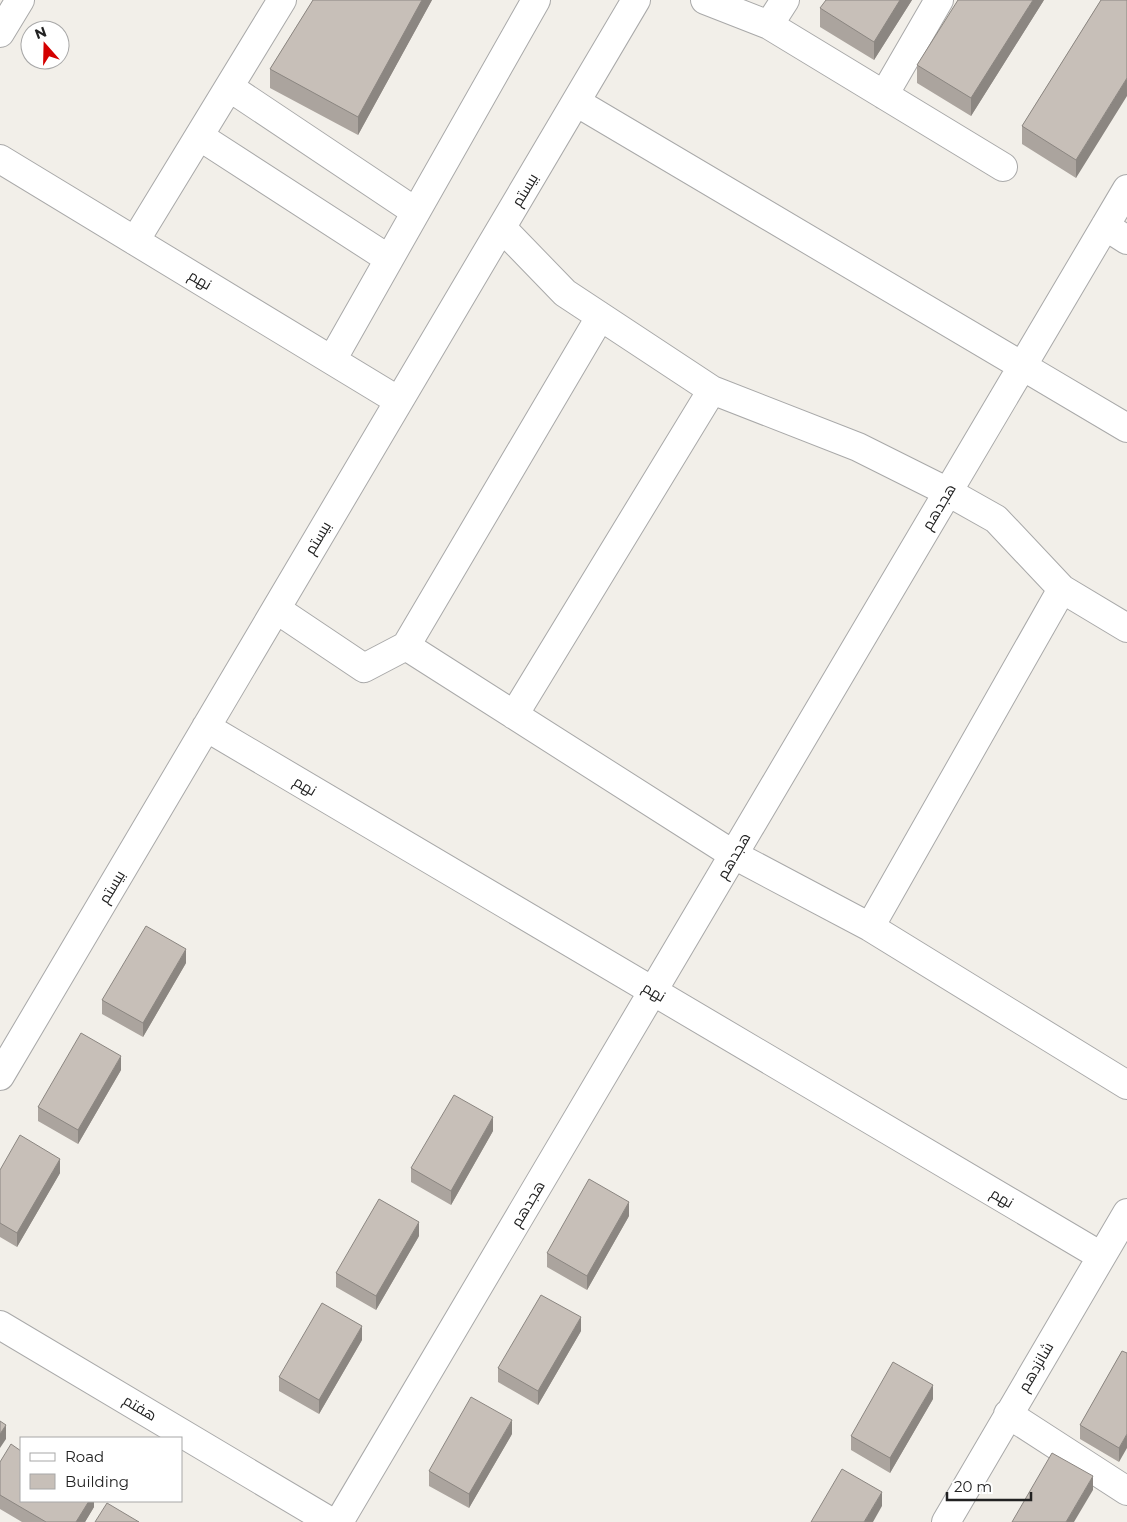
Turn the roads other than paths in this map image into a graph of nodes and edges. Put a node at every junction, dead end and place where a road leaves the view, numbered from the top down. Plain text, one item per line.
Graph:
1 (20, 0) edge
2 (282, 0) edge
3 (536, 0) edge
4 (636, 0) edge
5 (705, 0) edge
6 (785, 0) edge
7 (939, 0) edge
8 (769, 25) junction
9 (0, 33) edge
10 (229, 87) junction
11 (884, 95) junction
12 (576, 102) junction
13 (199, 136) junction
14 (0, 159) edge
15 (1003, 167) dead end
16 (1127, 189) edge
17 (416, 212) junction
18 (502, 228) junction
19 (1116, 233) edge
20 (135, 241) junction
21 (389, 259) junction
22 (600, 317) junction
23 (332, 360) junction
24 (1023, 366) junction
25 (712, 390) junction
26 (400, 401) junction
27 (1127, 428) edge
28 (948, 492) junction
29 (1062, 590) junction
30 (276, 609) junction
31 (1127, 628) edge
32 (406, 646) junction
33 (514, 715) junction
34 (206, 727) junction
35 (734, 855) junction
36 (870, 926) junction
37 (654, 992) junction
38 (0, 1076) edge
39 (1127, 1085) edge
40 (1127, 1212) edge
41 (1101, 1256) junction
42 (0, 1325) edge
43 (1008, 1414) junction
44 (1127, 1491) edge
45 (331, 1522) edge
46 (340, 1522) edge
47 (946, 1522) edge

1 - 9 street
2 - 10 street
3 - 17 street
4 - 12 street, بیستم
5 - 8 street
6 - 8 street
7 - 11 street
8 - 11 street
10 - 13 street
10 - 17 street
11 - 15 street
12 - 18 street, بیستم
12 - 24 street
13 - 20 street
13 - 21 street
14 - 20 street, نهم
16 - 19 street, هجدهم
17 - 21 street
18 - 22 street
18 - 26 street, بیستم
19 - 24 street, هجدهم
20 - 23 street, نهم
21 - 23 street
22 - 25 street
22 - 32 street
23 - 26 street, نهم
24 - 27 street
24 - 28 street, هجدهم
25 - 28 street
25 - 33 street
26 - 30 street, بیستم
28 - 29 street
28 - 35 street, هجدهم
29 - 31 street
29 - 36 street
30 - 32 street
30 - 34 street, بیستم
32 - 33 street
33 - 35 street
34 - 37 street, نهم
34 - 38 street, بیستم
35 - 36 street
35 - 37 street, هجدهم
36 - 39 street
37 - 41 street, نهم
37 - 46 street, هجدهم
40 - 41 street, شانزدهم
41 - 43 street, شانزدهم
42 - 45 street, هفتم
43 - 44 street
43 - 47 street, شانزدهم

